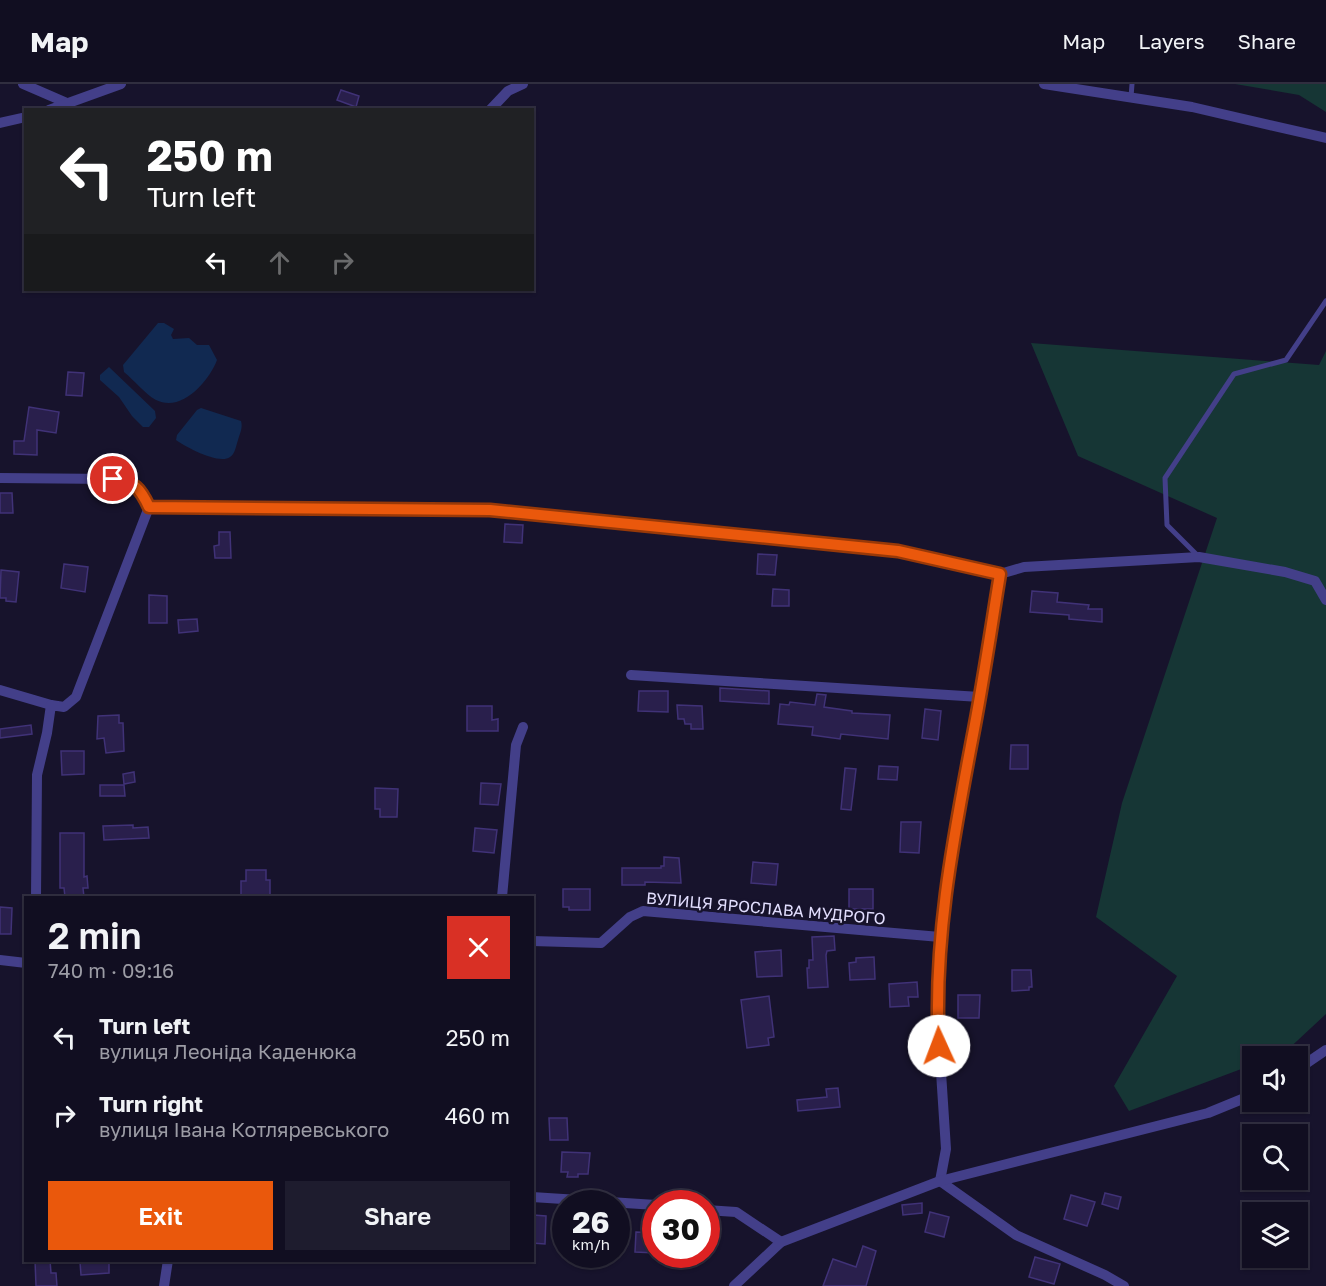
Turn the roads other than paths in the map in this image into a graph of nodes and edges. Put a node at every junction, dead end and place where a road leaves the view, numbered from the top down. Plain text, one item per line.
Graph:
1 (22, 84) edge
2 (121, 84) edge
3 (523, 84) edge
4 (1044, 84) edge
5 (1132, 84) edge
6 (1131, 97) junction
7 (67, 104) junction
8 (55, 108) edge
9 (492, 108) edge
10 (24, 117) edge
11 (0, 123) edge
12 (1326, 138) edge
13 (1326, 301) edge
14 (0, 478) edge
15 (149, 507) junction
16 (1199, 557) junction
17 (1000, 574) junction
18 (1326, 600) edge
19 (631, 675) dead end
20 (0, 690) edge
21 (980, 697) junction
22 (51, 705) junction
23 (523, 727) dead end
24 (36, 896) edge
25 (502, 896) edge
26 (940, 938) junction
27 (534, 941) edge
28 (0, 960) edge
29 (24, 963) edge
30 (1326, 1050) edge
31 (1308, 1062) edge
32 (1242, 1099) edge
33 (940, 1181) junction
34 (534, 1197) edge
35 (642, 1204) edge
36 (720, 1211) edge
37 (781, 1242) junction
38 (168, 1262) edge
39 (164, 1286) edge
40 (734, 1286) edge
41 (1124, 1286) edge

1 - 7 street
2 - 7 street
3 - 9 street
4 - 6 street
5 - 6 lane
6 - 12 street
7 - 8 street
10 - 11 street
13 - 16 lane
14 - 15 street
15 - 17 street
15 - 22 street
16 - 17 street
16 - 18 street
17 - 21 street
19 - 21 street
20 - 22 street
21 - 26 street
22 - 24 street
23 - 25 street
26 - 27 street, ВУЛИЦЯ ЯРОСЛАВА МУДРОГО
26 - 33 street
28 - 29 street
30 - 31 street
32 - 33 street
33 - 37 street
33 - 41 street
34 - 35 street
36 - 37 street
37 - 40 street
38 - 39 street

